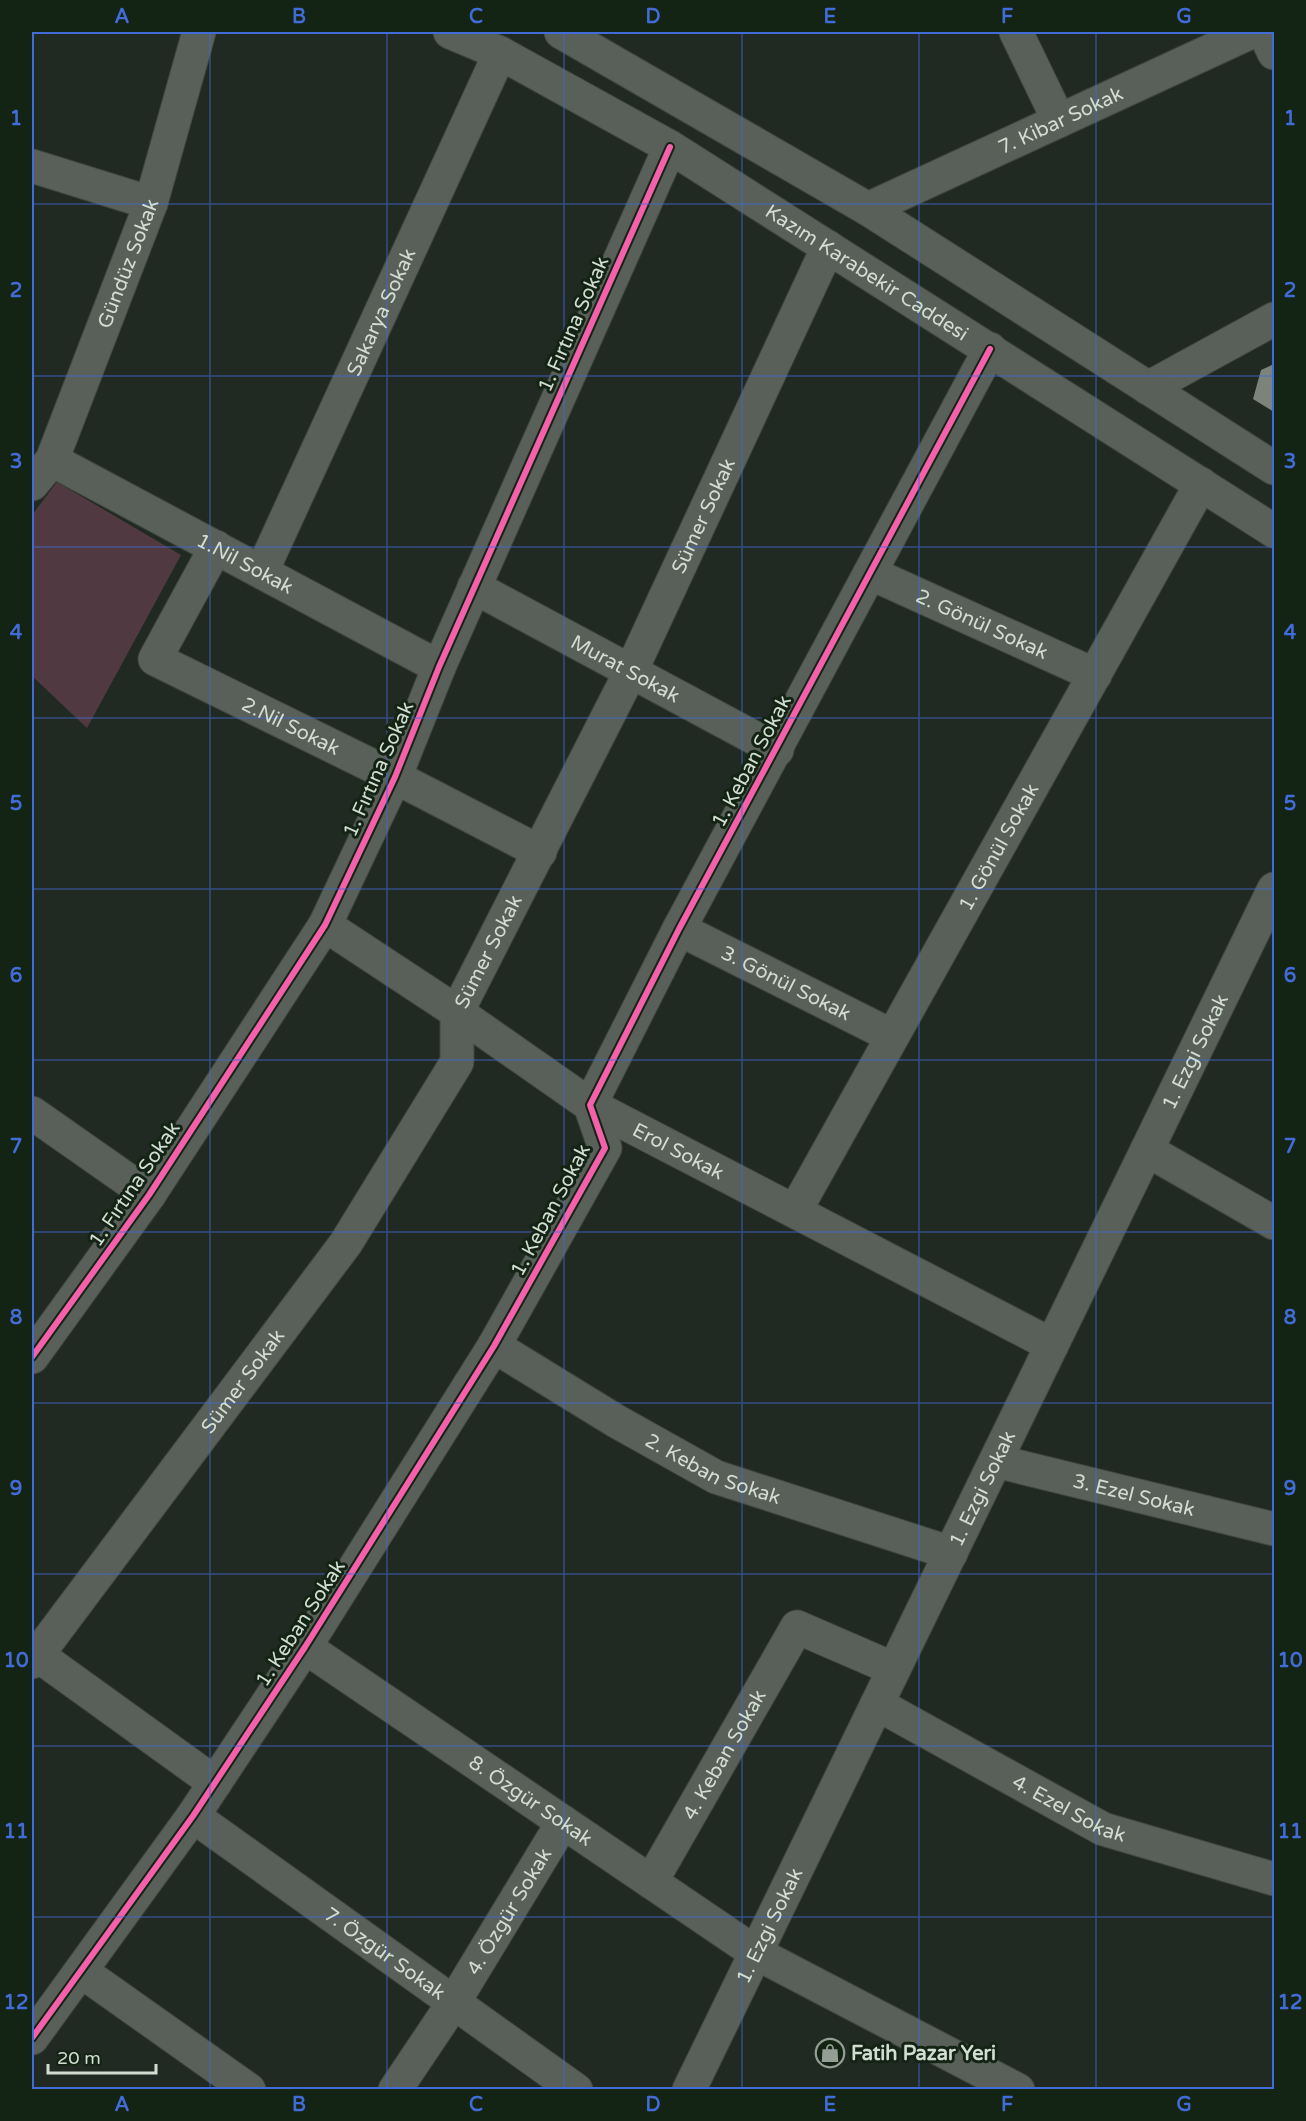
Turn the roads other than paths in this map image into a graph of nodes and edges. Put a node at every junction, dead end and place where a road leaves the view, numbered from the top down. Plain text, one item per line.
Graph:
1 (199, 32) edge
2 (450, 32) edge
3 (561, 32) edge
4 (1016, 32) edge
5 (1251, 32) edge
6 (1264, 32) edge
7 (502, 42) edge
8 (1275, 54) edge
9 (1059, 121) junction
10 (670, 147) junction
11 (32, 166) edge
12 (152, 203) junction
13 (868, 209) junction
14 (828, 246) junction
15 (1275, 319) edge
16 (990, 349) junction
17 (1148, 388) junction
18 (1122, 434) junction
19 (1275, 468) edge
20 (42, 472) edge
21 (1201, 484) junction
22 (1275, 531) edge
23 (216, 548) junction
24 (262, 571) junction
25 (870, 573) junction
26 (474, 587) junction
27 (439, 667) junction
28 (631, 671) junction
29 (1095, 675) junction
30 (777, 750) junction
31 (395, 777) junction
32 (540, 852) junction
33 (1271, 904) edge
34 (325, 925) junction
35 (679, 929) junction
36 (456, 1012) junction
37 (892, 1036) junction
38 (590, 1105) junction
39 (32, 1113) edge
40 (1147, 1150) junction
41 (149, 1195) junction
42 (795, 1210) junction
43 (1275, 1223) edge
44 (1052, 1346) junction
45 (494, 1347) junction
46 (32, 1357) edge
47 (996, 1461) junction
48 (1275, 1529) edge
49 (951, 1553) junction
50 (305, 1647) junction
51 (33, 1656) edge
52 (894, 1669) junction
53 (877, 1704) junction
54 (215, 1783) junction
55 (193, 1816) junction
56 (563, 1822) junction
57 (1275, 1879) edge
58 (651, 1882) junction
59 (756, 1953) junction
60 (81, 1971) junction
61 (454, 2002) junction
62 (32, 2038) edge
63 (249, 2090) edge
64 (395, 2090) edge
65 (576, 2090) edge
66 (689, 2090) edge
67 (1018, 2090) edge

1 - 12 street, Gündüz Sokak
2 - 7 street, Kazım Karabekir Caddesi
3 - 13 street
4 - 9 street
5 - 9 street, 7. Kibar Sokak
6 - 8 street
7 - 10 street, Kazım Karabekir Caddesi
7 - 24 street, Sakarya Sokak
9 - 13 street, 7. Kibar Sokak
10 - 14 street, Kazım Karabekir Caddesi
10 - 26 street, 1. Fırtına Sokak
11 - 12 street
12 - 20 street, Gündüz Sokak
13 - 17 street
14 - 16 street, Kazım Karabekir Caddesi
14 - 28 street, Sümer Sokak
15 - 17 street
16 - 18 street, Kazım Karabekir Caddesi
16 - 25 street, 1. Keban Sokak
17 - 18 street
17 - 19 street
18 - 21 street, Kazım Karabekir Caddesi
20 - 23 street, 1.Nil Sokak
21 - 22 street, Kazım Karabekir Caddesi
21 - 29 street, 1. Gönül Sokak
23 - 24 street, 1.Nil Sokak
23 - 31 street, 2.Nil Sokak
24 - 27 street, 1.Nil Sokak
25 - 29 street, 2. Gönül Sokak
25 - 30 street, 1. Keban Sokak
26 - 27 street, 1. Fırtına Sokak
26 - 28 street, Murat Sokak
27 - 31 street, 1. Fırtına Sokak
28 - 30 street, Murat Sokak
28 - 32 street, Sümer Sokak
29 - 37 street, 1. Gönül Sokak
30 - 35 street, 1. Keban Sokak
31 - 32 street, 2.Nil Sokak
31 - 34 street, 1. Fırtına Sokak
32 - 36 street, Sümer Sokak
33 - 40 street, 1. Ezgi Sokak
34 - 36 street, Erol Sokak
34 - 41 street, 1. Fırtına Sokak
35 - 37 street, 3. Gönül Sokak
35 - 38 street, 1. Keban Sokak
36 - 38 street, Erol Sokak
36 - 51 street, Sümer Sokak
37 - 42 street, 1. Gönül Sokak
38 - 42 street, Erol Sokak
38 - 45 street, 1. Keban Sokak
39 - 41 street
40 - 43 street
40 - 44 street, 1. Ezgi Sokak
41 - 46 street, 1. Fırtına Sokak
42 - 44 street, Erol Sokak
44 - 47 street, 1. Ezgi Sokak
45 - 49 street, 2. Keban Sokak
45 - 50 street, 1. Keban Sokak
47 - 48 street, 3. Ezel Sokak
47 - 49 street, 1. Ezgi Sokak
49 - 52 street, 1. Ezgi Sokak
50 - 54 street, 1. Keban Sokak
50 - 56 street, 8. Özgür Sokak
51 - 54 street
52 - 53 street, 1. Ezgi Sokak
52 - 58 street, 4. Keban Sokak
53 - 57 street, 4. Ezel Sokak
53 - 59 street, 1. Ezgi Sokak
54 - 55 street, 1. Keban Sokak
55 - 60 street, 1. Keban Sokak
55 - 61 street, 7. Özgür Sokak
56 - 58 street, 8. Özgür Sokak
56 - 61 street, 4. Özgür Sokak
58 - 59 street, 8. Özgür Sokak
59 - 66 street, 1. Ezgi Sokak
59 - 67 street, 8. Özgür Sokak
60 - 62 street, 1. Keban Sokak
60 - 63 street
61 - 64 street, 4. Özgür Sokak
61 - 65 street, 7. Özgür Sokak

